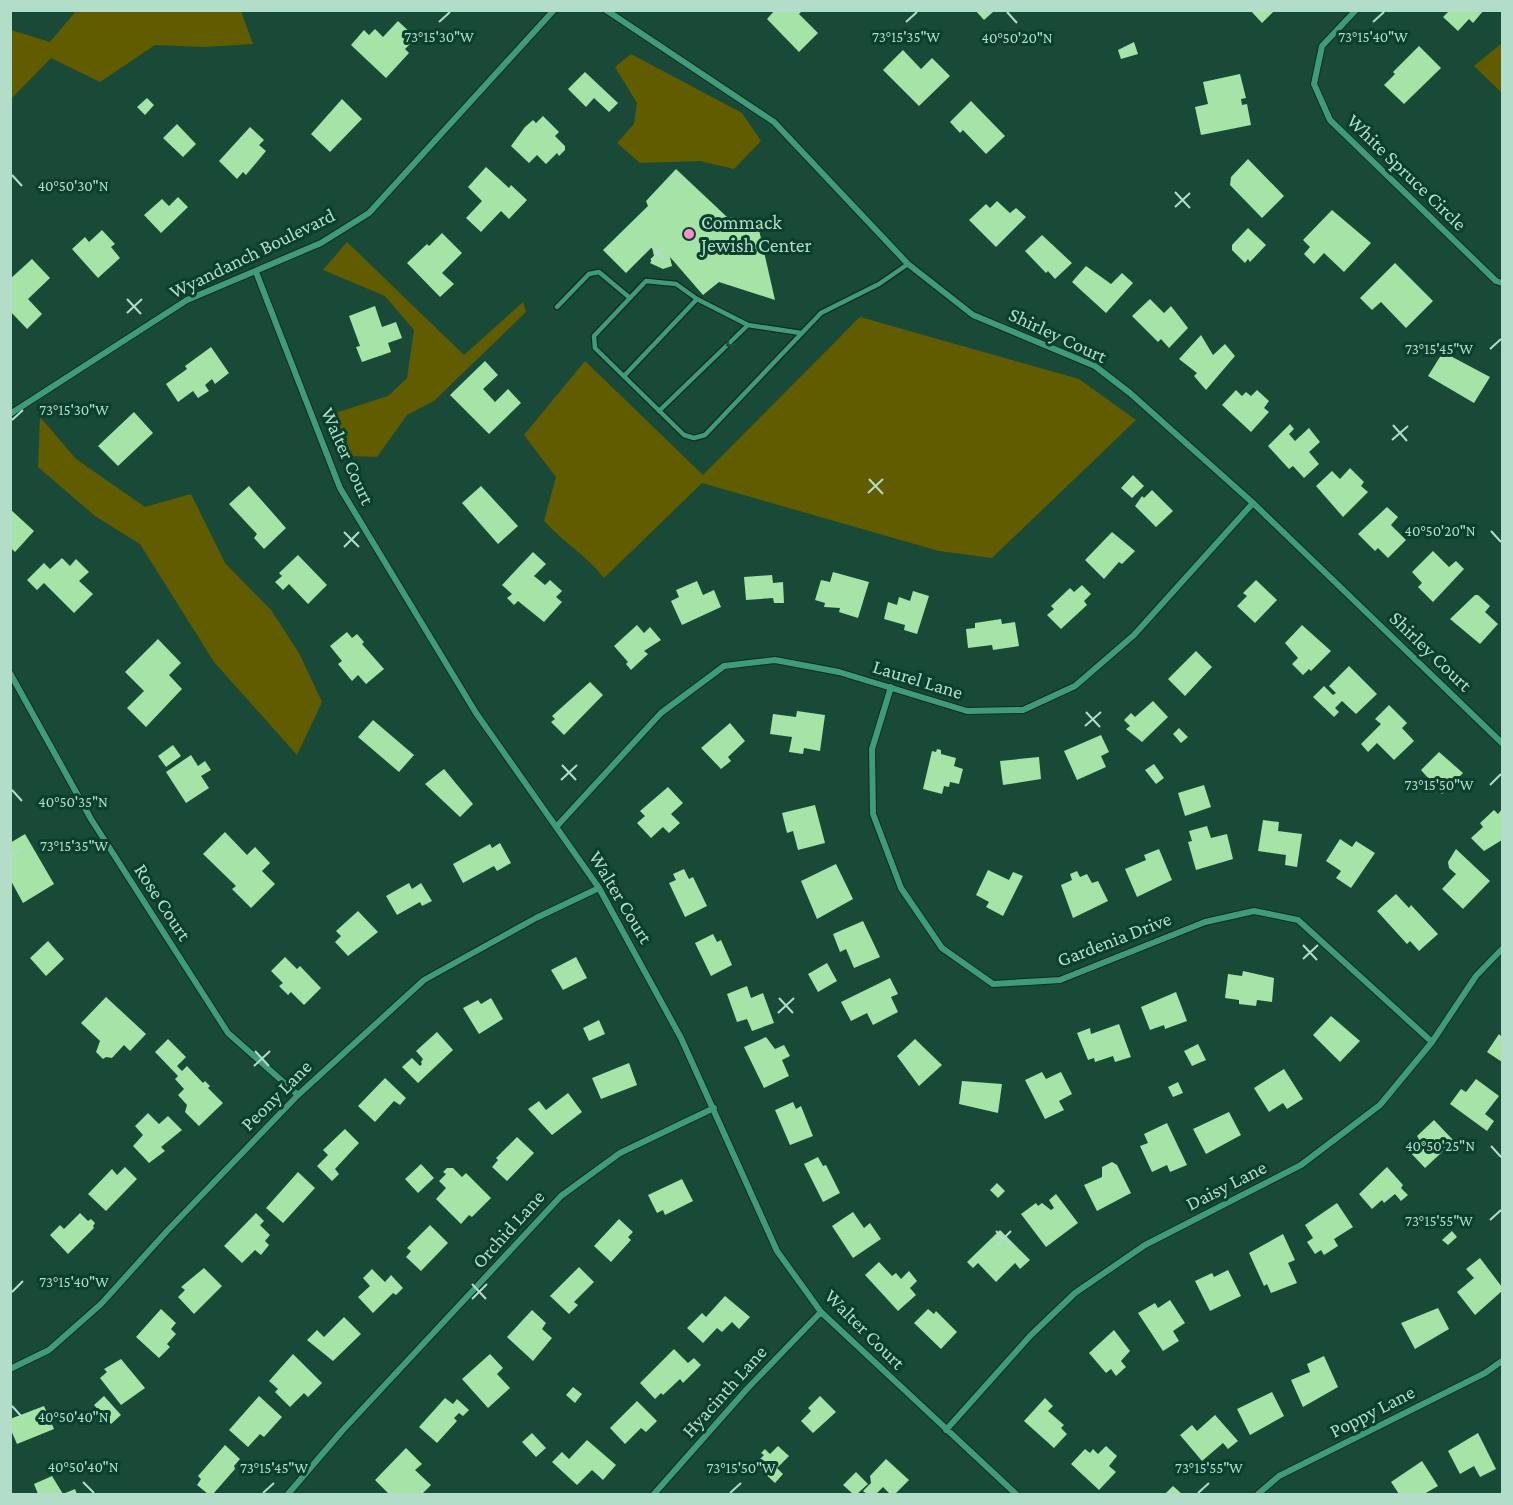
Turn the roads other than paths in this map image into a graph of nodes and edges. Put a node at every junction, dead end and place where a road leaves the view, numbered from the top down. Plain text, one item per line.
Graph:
1 (554, 10) edge
2 (606, 10) edge
3 (1356, 10) edge
4 (908, 264) junction
5 (256, 272) junction
6 (1503, 284) edge
7 (630, 298) junction
8 (697, 299) junction
9 (557, 307) dead end
10 (748, 325) junction
11 (801, 333) junction
12 (624, 376) junction
13 (659, 411) junction
14 (10, 414) edge
15 (1252, 503) junction
16 (10, 673) edge
17 (891, 687) junction
18 (1503, 743) edge
19 (557, 826) junction
20 (599, 888) junction
21 (1503, 950) edge
22 (1432, 1042) junction
23 (298, 1095) junction
24 (714, 1108) junction
25 (821, 1312) junction
26 (1503, 1361) edge
27 (10, 1369) edge
28 (946, 1430) junction
29 (288, 1494) edge
30 (654, 1494) edge
31 (1016, 1494) edge
32 (1258, 1494) edge

1 - 5 street, Wyandanch Boulevard
2 - 4 street, Shirley Court
3 - 6 street, White Spruce Circle
4 - 11 lane
4 - 15 street, Shirley Court
5 - 14 street, Wyandanch Boulevard
5 - 19 street, Walter Court
7 - 8 lane
7 - 9 lane
7 - 12 lane
8 - 10 lane
8 - 12 lane
10 - 11 lane
10 -> 13 lane
11 - 13 lane
12 - 13 lane
15 - 17 street, Laurel Lane
15 - 18 street, Shirley Court
16 - 23 street, Rose Court
17 - 19 street, Laurel Lane
17 - 22 street, Gardenia Drive
19 - 20 street, Walter Court
20 - 23 street, Peony Lane
20 - 24 street, Walter Court
21 - 22 street, Daisy Lane
22 - 28 street, Daisy Lane
23 - 27 street, Peony Lane
24 - 25 street, Walter Court
24 - 29 street, Orchid Lane
25 - 28 street, Walter Court
25 - 30 street, Hyacinth Lane
26 - 32 street, Poppy Lane
28 - 31 street, Walter Court

